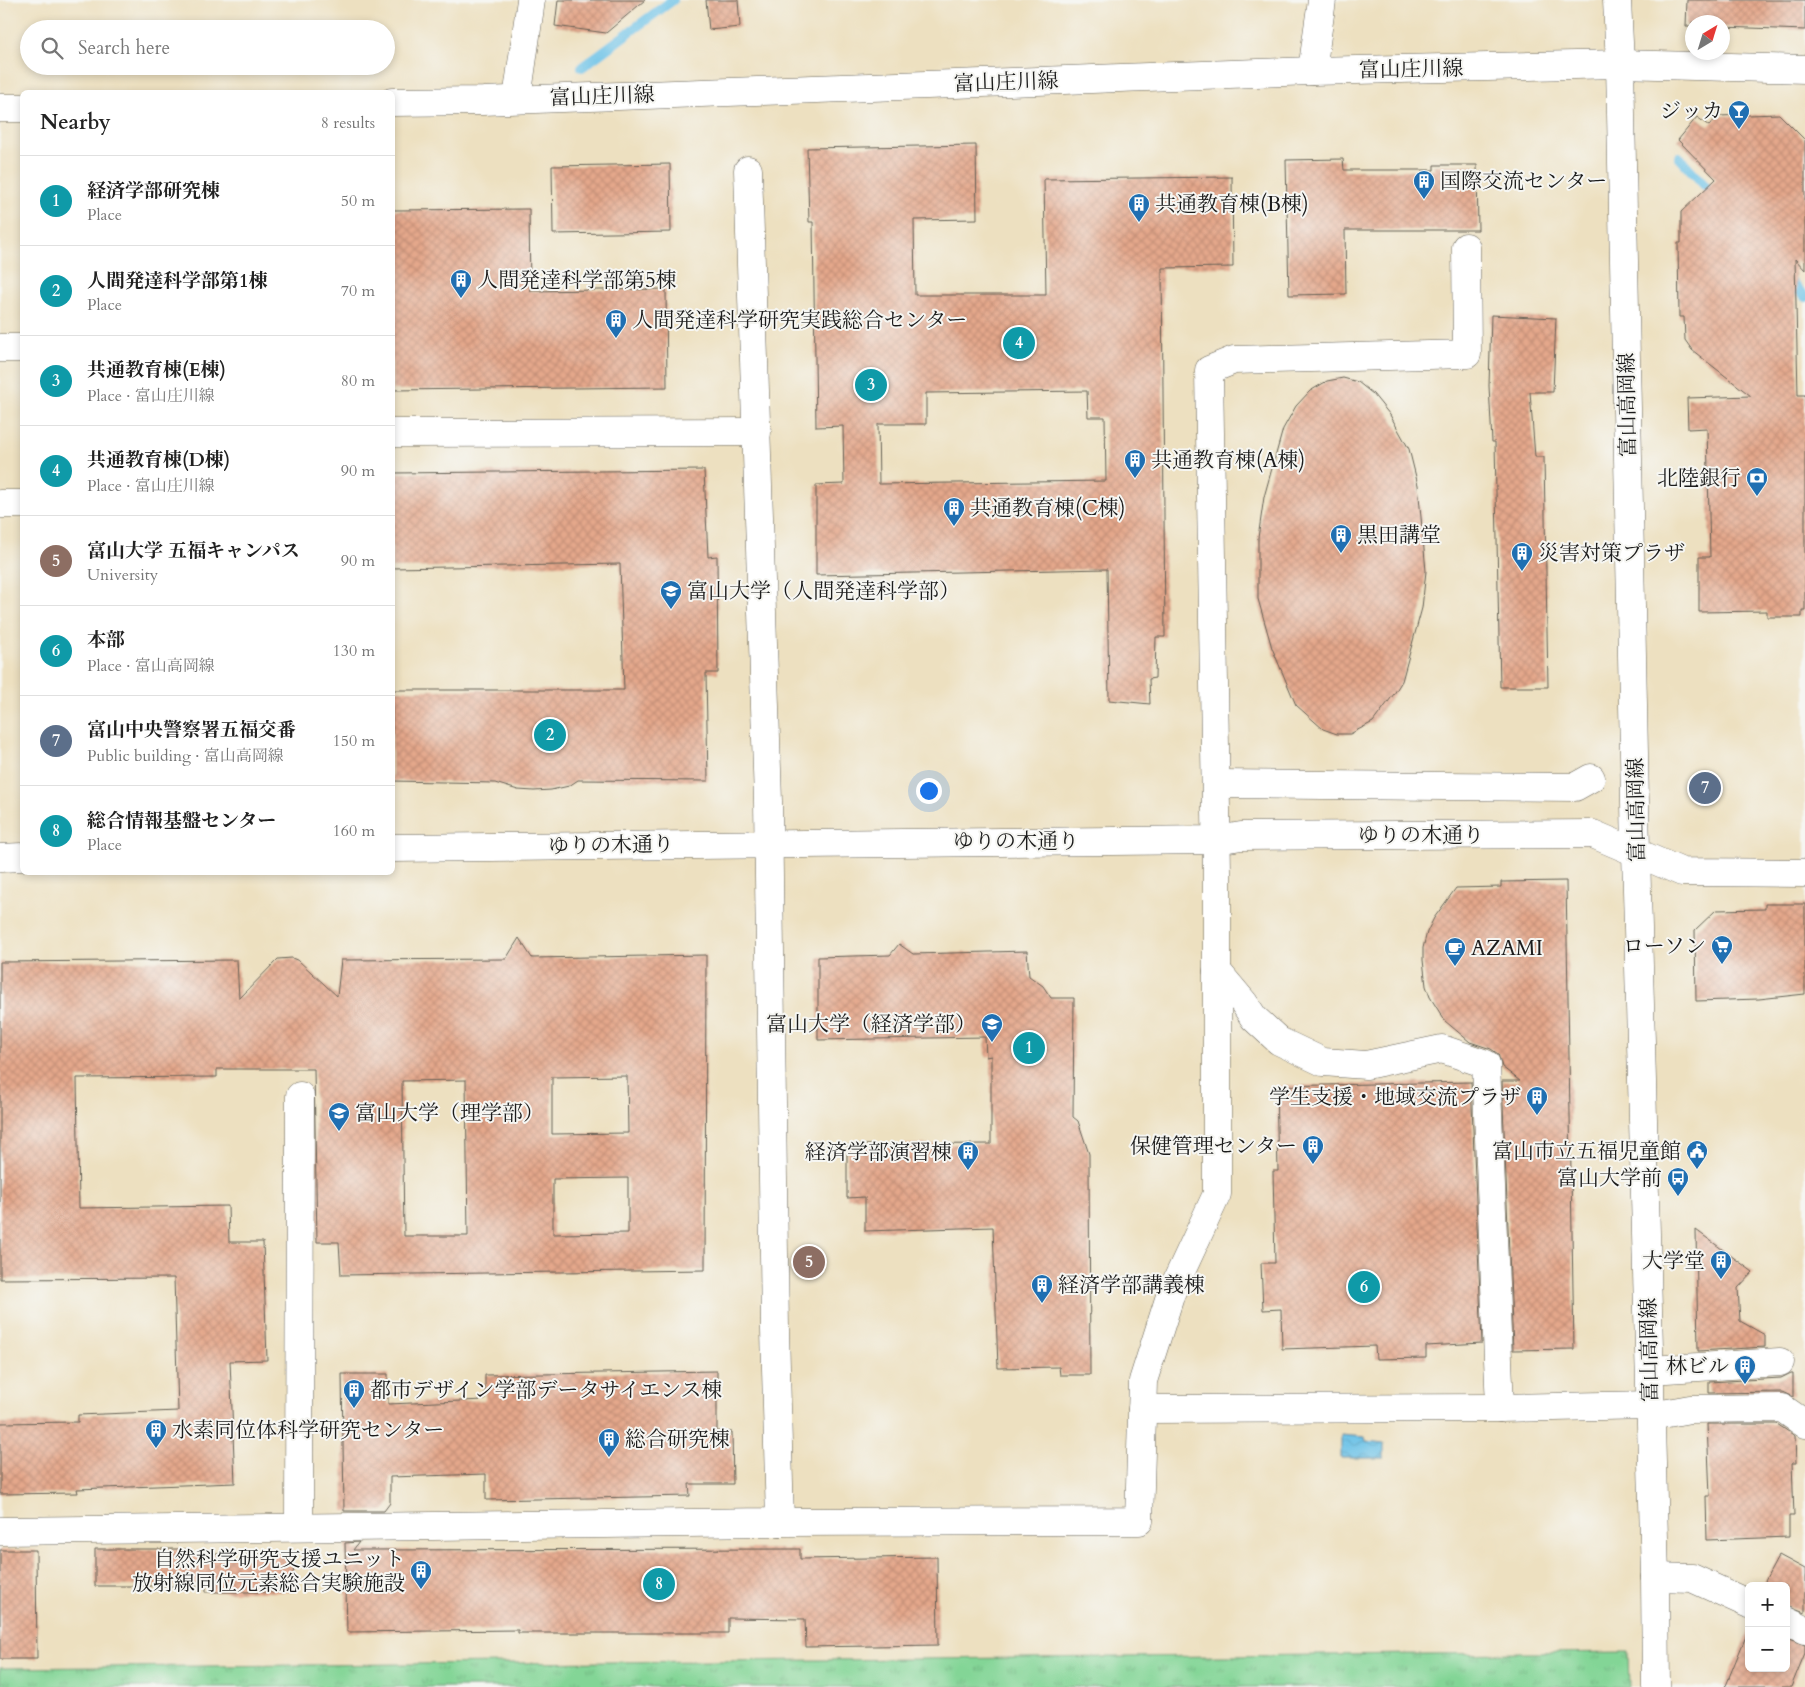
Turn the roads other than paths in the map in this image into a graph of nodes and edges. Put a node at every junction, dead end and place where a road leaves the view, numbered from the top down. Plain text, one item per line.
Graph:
1 (531, 0) edge
2 (1322, 0) edge
3 (1618, 0) edge
4 (1620, 64) junction
5 (1805, 69) edge
6 (1312, 71) junction
7 (517, 99) junction
8 (395, 102) edge
9 (0, 108) edge
10 (20, 108) edge
11 (748, 170) dead end
12 (1466, 247) dead end
13 (0, 348) edge
14 (20, 348) edge
15 (395, 432) edge
16 (757, 432) junction
17 (0, 504) edge
18 (20, 504) edge
19 (1591, 778) dead end
20 (1216, 784) junction
21 (1216, 840) junction
22 (769, 843) junction
23 (395, 848) edge
24 (1636, 852) junction
25 (0, 858) edge
26 (20, 858) edge
27 (1805, 873) edge
28 (1217, 970) junction
29 (300, 1096) dead end
30 (1780, 1362) dead end
31 (1650, 1370) junction
32 (1500, 1408) junction
33 (1142, 1409) junction
34 (1651, 1411) junction
35 (1805, 1424) edge
36 (780, 1522) junction
37 (299, 1527) junction
38 (0, 1531) edge
39 (1655, 1577) junction
40 (1745, 1602) edge
41 (1790, 1623) edge
42 (1805, 1630) edge
43 (1656, 1687) edge

1 - 7 main road
2 - 6 main road
3 - 4 main road, 富山高岡線
4 - 5 main road, 富山庄川線
4 - 6 main road, 富山庄川線
4 - 24 main road, 富山高岡線
6 - 7 main road, 富山庄川線
7 - 8 main road, 富山庄川線
9 - 10 main road
11 - 16 main road
12 - 20 main road
13 - 14 main road
15 - 16 main road
16 - 22 main road
17 - 18 main road
19 - 20 main road
20 - 21 main road
21 - 22 main road, ゆりの木通り
21 - 24 main road, ゆりの木通り
21 - 28 main road
22 - 23 main road, ゆりの木通り
22 - 36 main road
24 - 27 main road, ゆりの木通り
24 - 31 main road, 富山高岡線
25 - 26 main road
28 - 32 main road
28 - 33 main road
29 - 37 main road
30 - 31 main road
31 - 34 main road, 富山高岡線
32 - 33 main road
32 - 34 main road
33 - 36 main road
34 - 35 main road
34 - 39 main road, 富山高岡線
36 - 37 main road
37 - 38 main road
39 - 40 main road
39 - 43 main road, 富山高岡線
41 - 42 main road

